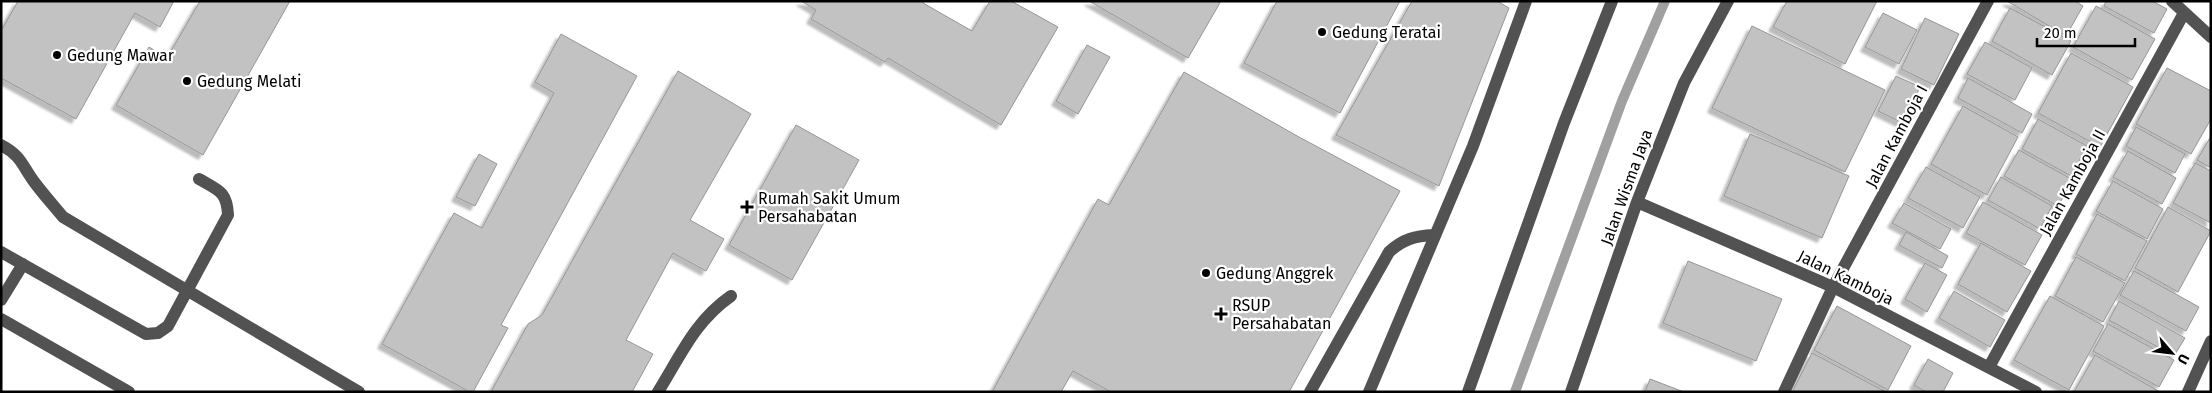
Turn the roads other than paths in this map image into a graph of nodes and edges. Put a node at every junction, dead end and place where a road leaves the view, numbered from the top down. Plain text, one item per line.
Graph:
1 (1526, 1) edge
2 (1612, 1) edge
3 (1728, 1) edge
4 (1988, 1) edge
5 (2172, 1) edge
6 (2184, 13) junction
7 (2211, 37) edge
8 (1, 145) edge
9 (199, 179) dead end
10 (1637, 202) junction
11 (1434, 235) junction
12 (1, 252) edge
13 (23, 264) junction
14 (1833, 286) junction
15 (189, 291) junction
16 (731, 296) dead end
17 (1, 300) edge
18 (1, 320) edge
19 (2211, 341) edge
20 (1990, 367) junction
21 (129, 392) edge
22 (359, 392) edge
23 (658, 392) edge
24 (1310, 392) edge
25 (1369, 392) edge
26 (1468, 392) edge
27 (1571, 392) edge
28 (1784, 392) edge
29 (2036, 392) edge
30 (2188, 392) edge

1 - 11 street
2 - 26 street
3 - 10 street, Jalan Wisma Jaya
4 - 14 street, Jalan Kamboja I
5 - 6 street
6 - 7 street
6 - 20 street, Jalan Kamboja II
8 - 15 street
9 - 15 street
10 - 14 street, Jalan Kamboja
10 - 27 street, Jalan Wisma Jaya
11 - 24 street
11 - 25 street
12 - 13 street
13 - 15 street
13 - 17 street
14 - 20 street, Jalan Kamboja
14 - 28 street, Jalan Kamboja I
15 - 22 street
16 - 23 street
18 - 21 street
19 - 30 street
20 - 29 street, Jalan Kamboja

